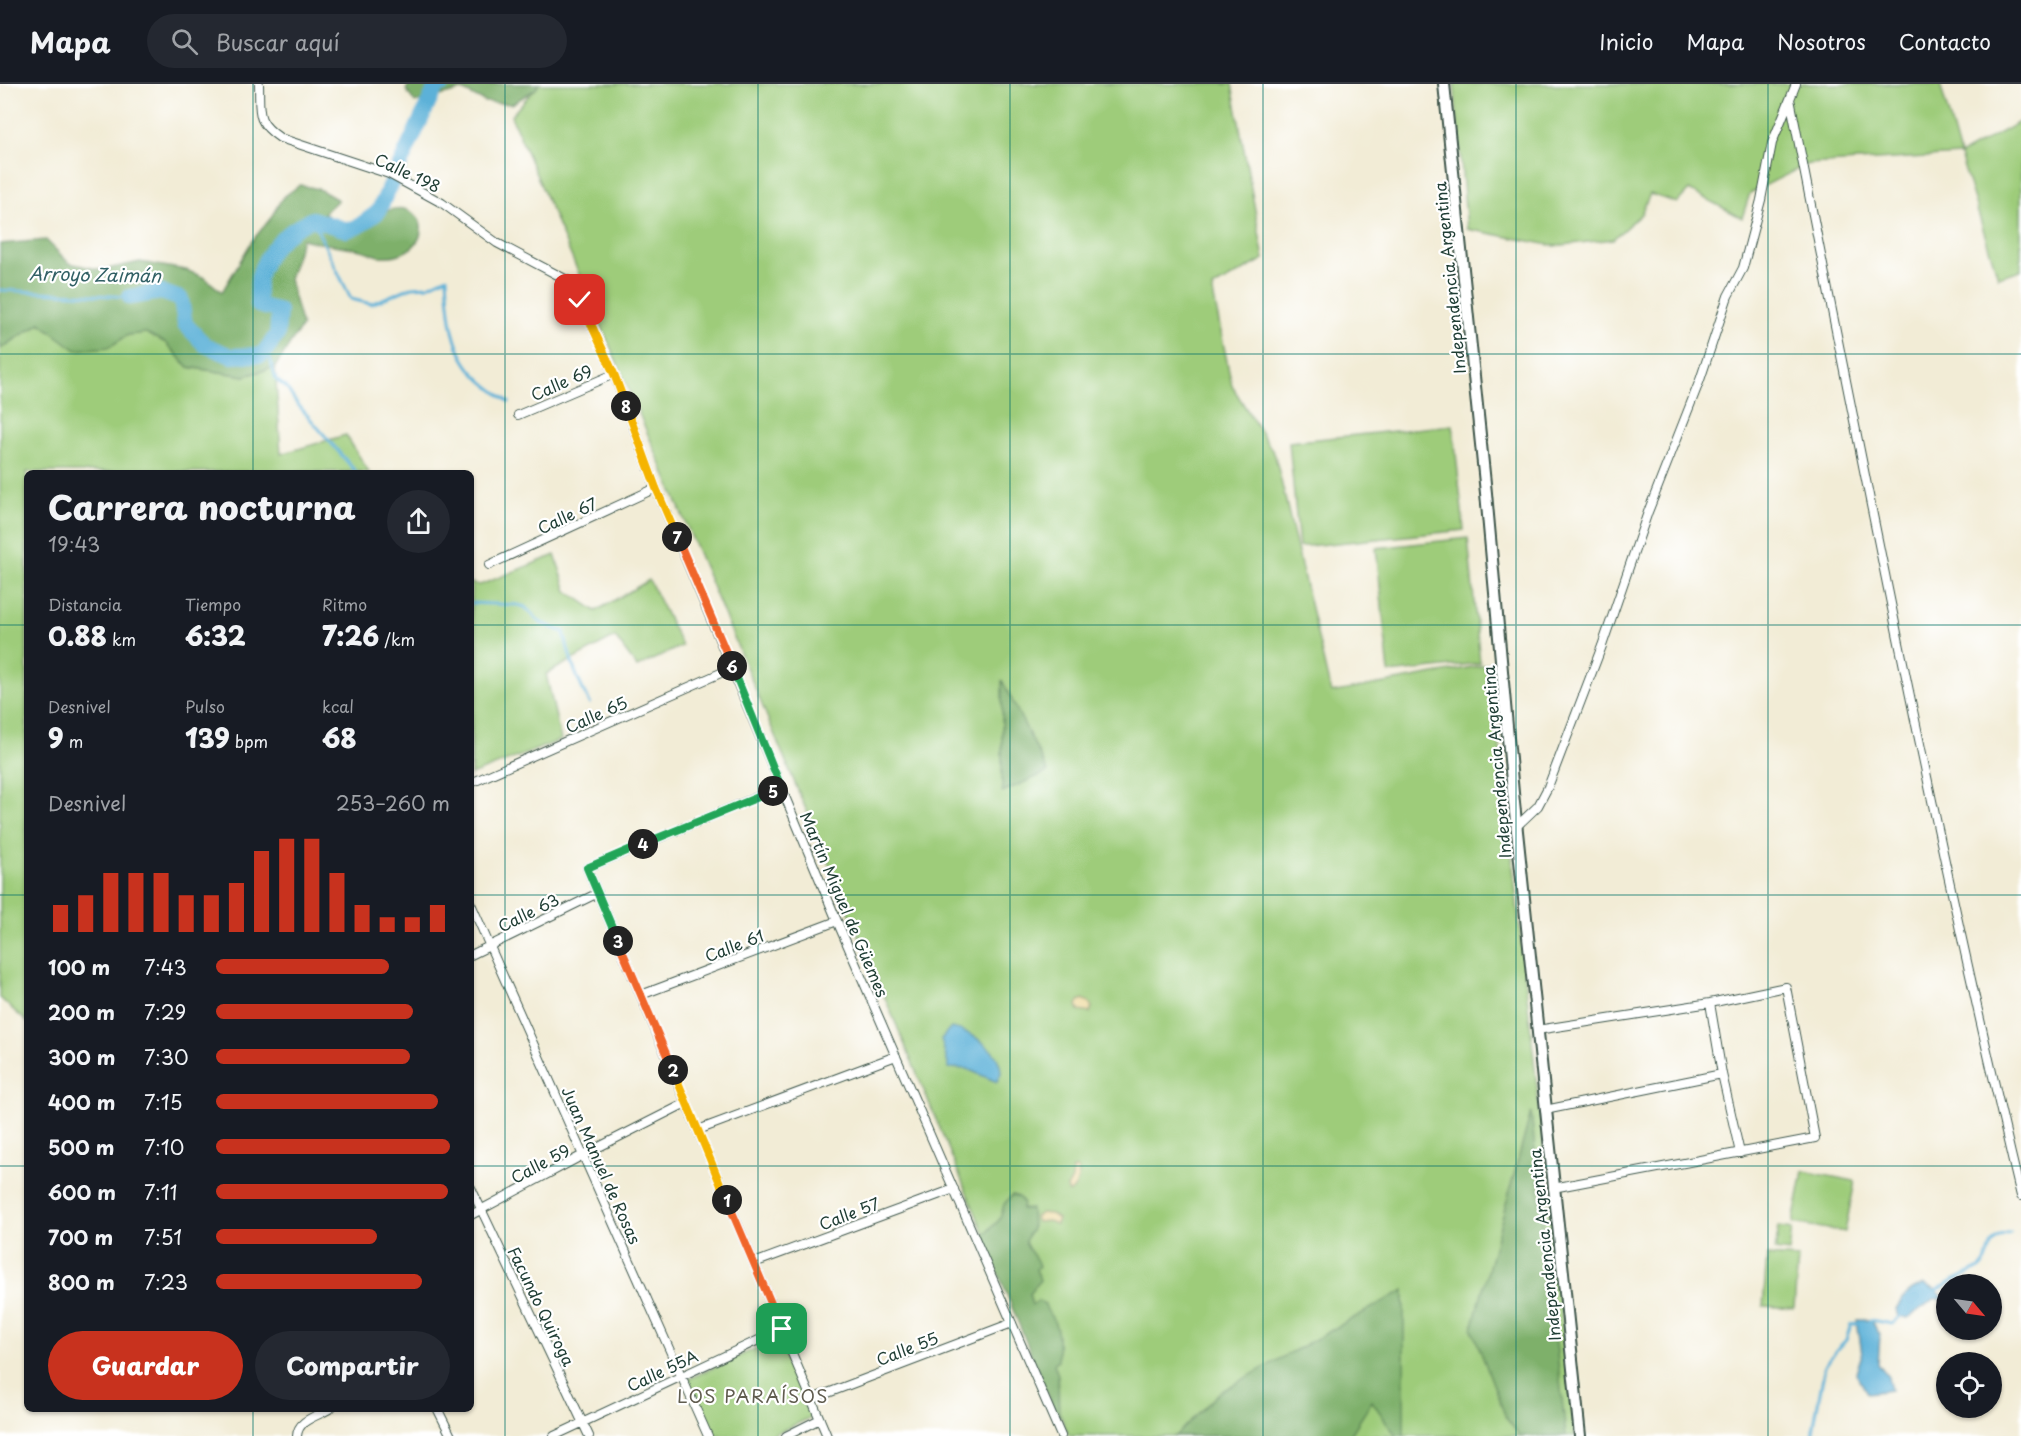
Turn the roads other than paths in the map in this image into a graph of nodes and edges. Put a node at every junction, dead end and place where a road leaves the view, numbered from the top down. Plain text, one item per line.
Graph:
1 (259, 84) edge
2 (1444, 84) edge
3 (1791, 84) edge
4 (1796, 84) edge
5 (1790, 99) junction
6 (569, 281) joint
7 (614, 374) junction
8 (518, 415) dead end
9 (656, 488) junction
10 (489, 566) dead end
11 (732, 668) junction
12 (474, 782) edge
13 (781, 787) junction
14 (1517, 826) junction
15 (598, 893) junction
16 (474, 911) edge
17 (837, 921) junction
18 (490, 946) junction
19 (474, 954) edge
20 (641, 995) junction
21 (1710, 1003) junction
22 (1537, 1030) junction
23 (896, 1056) junction
24 (1722, 1074) junction
25 (686, 1103) junction
26 (1545, 1110) junction
27 (698, 1130) junction
28 (1740, 1153) junction
29 (583, 1155) junction
30 (1553, 1188) junction
31 (954, 1189) junction
32 (474, 1195) edge
33 (2021, 1196) edge
34 (481, 1210) junction
35 (474, 1214) edge
36 (754, 1263) junction
37 (1012, 1323) junction
38 (782, 1329) junction
39 (681, 1377) junction
40 (812, 1399) junction
41 (323, 1412) edge
42 (439, 1412) edge
43 (820, 1419) junction
44 (583, 1422) junction
45 (297, 1436) edge
46 (451, 1436) edge
47 (554, 1436) edge
48 (589, 1436) edge
49 (708, 1436) edge
50 (786, 1436) edge
51 (827, 1436) edge
52 (1061, 1436) edge
53 (1580, 1436) edge

1 - 6 street, Calle 198
2 - 14 street, Independencia Argentina
3 - 5 street
4 - 5 street
5 - 14 street
5 - 33 street
6 - 7 street, Martín Miguel de Güemes
7 - 8 street, Calle 69
7 - 9 street, Martín Miguel de Güemes
9 - 10 street, Calle 67
9 - 11 street, Martín Miguel de Güemes
11 - 12 street, Calle 65
11 - 13 street, Martín Miguel de Güemes
13 - 15 street
13 - 17 street, Martín Miguel de Güemes
14 - 22 street, Independencia Argentina
15 - 18 street, Calle 63
15 - 20 street
16 - 18 street, Juan Manuel de Rosas
17 - 20 street, Calle 61
17 - 23 street, Martín Miguel de Güemes
18 - 19 street, Calle 63
18 - 29 street, Juan Manuel de Rosas
20 - 25 street
21 - 22 street
21 - 24 street
21 - 28 street
22 - 26 street, Independencia Argentina
23 - 27 street
23 - 31 street, Martín Miguel de Güemes
24 - 26 street
24 - 28 street
25 - 27 street
25 - 29 street, Calle 59
26 - 30 street, Independencia Argentina
27 - 36 street
28 - 30 street
29 - 34 street, Calle 59
29 - 39 street, Juan Manuel de Rosas
30 - 53 street, Independencia Argentina
31 - 36 street, Calle 57
31 - 37 street, Martín Miguel de Güemes
32 - 34 street, Facundo Quiroga
34 - 35 street, Calle 59
34 - 44 street, Facundo Quiroga
36 - 38 street
37 - 40 street, Calle 55
37 - 52 street, Martín Miguel de Güemes
38 - 39 street, Calle 55A
38 - 40 street
39 - 44 street, Calle 55A
39 - 49 street, Juan Manuel de Rosas
40 - 43 street
41 - 45 street
42 - 46 street
43 - 50 street
43 - 51 street
44 - 47 street, Calle 55A
44 - 48 street, Facundo Quiroga

